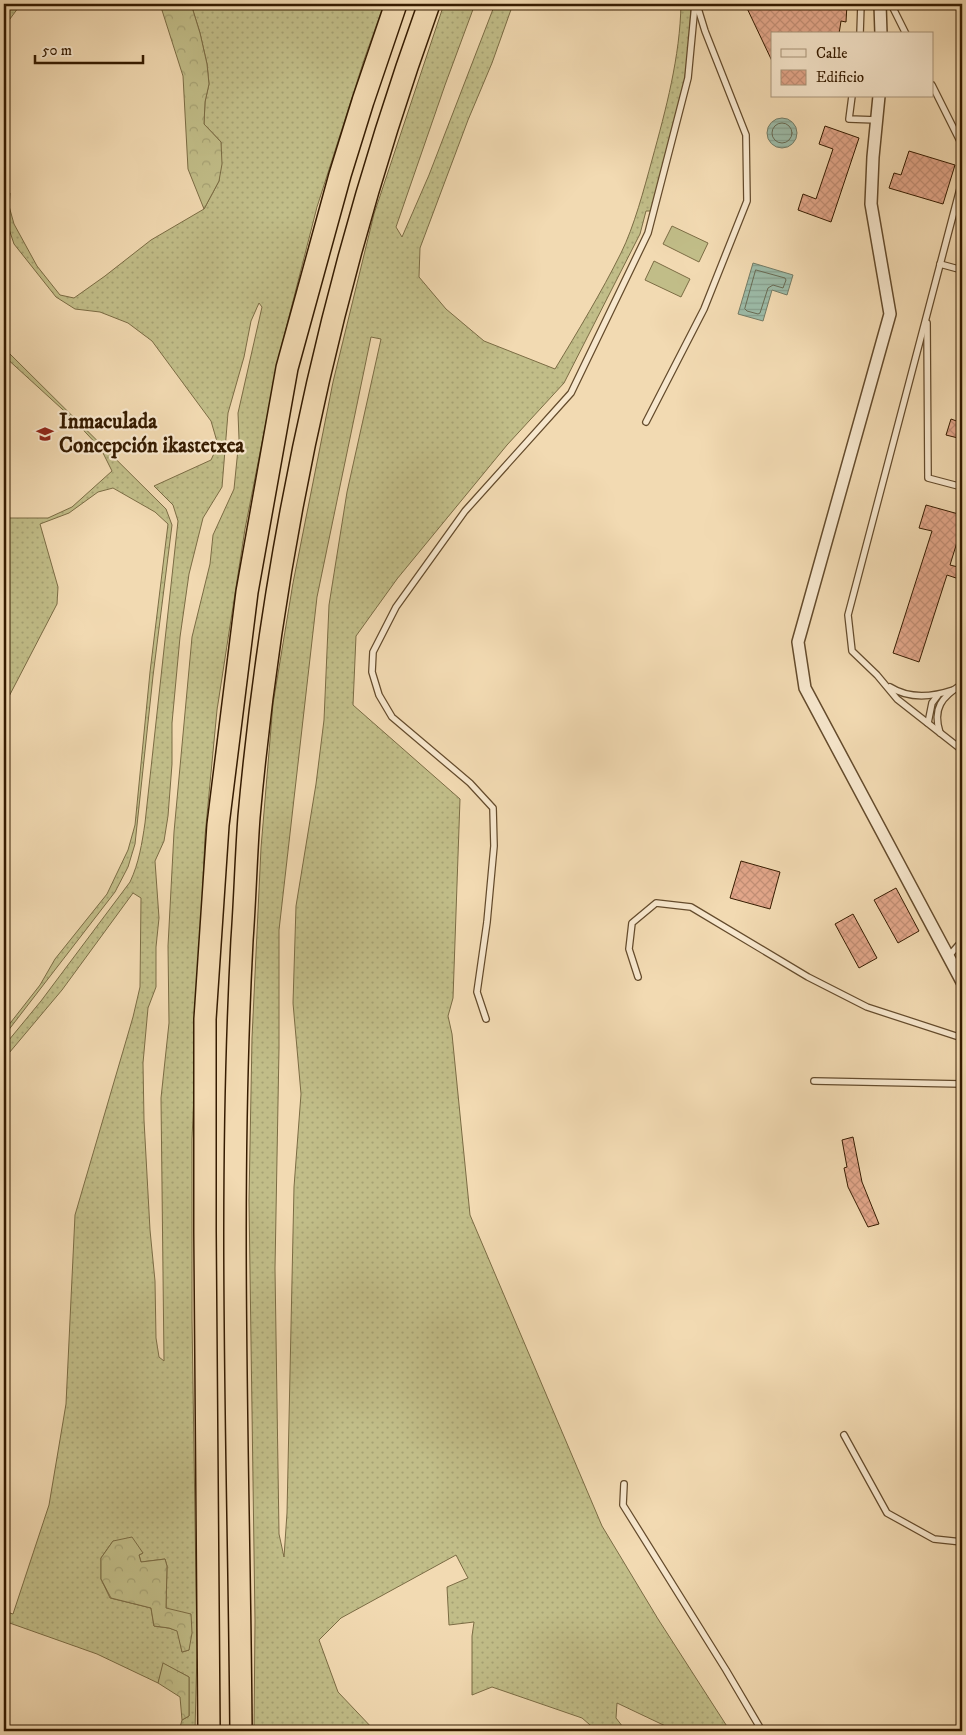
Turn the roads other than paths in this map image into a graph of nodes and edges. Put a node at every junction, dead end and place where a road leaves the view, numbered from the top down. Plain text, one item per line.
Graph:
1 (396, 4) edge
2 (429, 4) edge
3 (696, 4) edge
4 (861, 4) edge
5 (880, 4) edge
6 (894, 5) edge
7 (860, 32) edge
8 (881, 32) edge
9 (905, 32) edge
10 (934, 89) edge
11 (852, 98) edge
12 (879, 98) edge
13 (877, 120) junction
14 (962, 145) edge
15 (962, 181) edge
16 (940, 264) junction
17 (962, 270) edge
18 (926, 316) junction
19 (646, 422) dead end
20 (962, 487) edge
21 (885, 684) junction
22 (962, 684) edge
23 (953, 690) junction
24 (938, 695) junction
25 (928, 723) junction
26 (940, 733) junction
27 (962, 750) edge
28 (962, 941) edge
29 (948, 957) junction
30 (638, 977) dead end
31 (962, 982) edge
32 (486, 1019) dead end
33 (962, 1038) edge
34 (814, 1082) dead end
35 (962, 1084) edge
36 (844, 1435) dead end
37 (624, 1484) dead end
38 (962, 1542) edge
39 (209, 1731) edge
40 (240, 1731) edge
41 (762, 1731) edge

1 - 39 highway
2 - 40 highway
3 - 19 lane
3 - 32 lane
4 - 7 lane
5 - 8 street
6 - 9 lane
10 - 14 lane
11 - 13 lane
12 - 13 street
13 - 29 street
15 - 16 lane
16 - 17 lane
16 - 18 lane
18 - 20 lane
18 - 21 lane
21 - 24 lane
21 - 25 lane
22 - 23 lane
23 - 24 lane
23 - 26 lane
24 - 25 lane
25 - 26 lane
26 - 27 lane
28 - 29 lane
29 - 31 street
30 - 33 lane
34 - 35 lane
36 - 38 lane
37 - 41 lane

